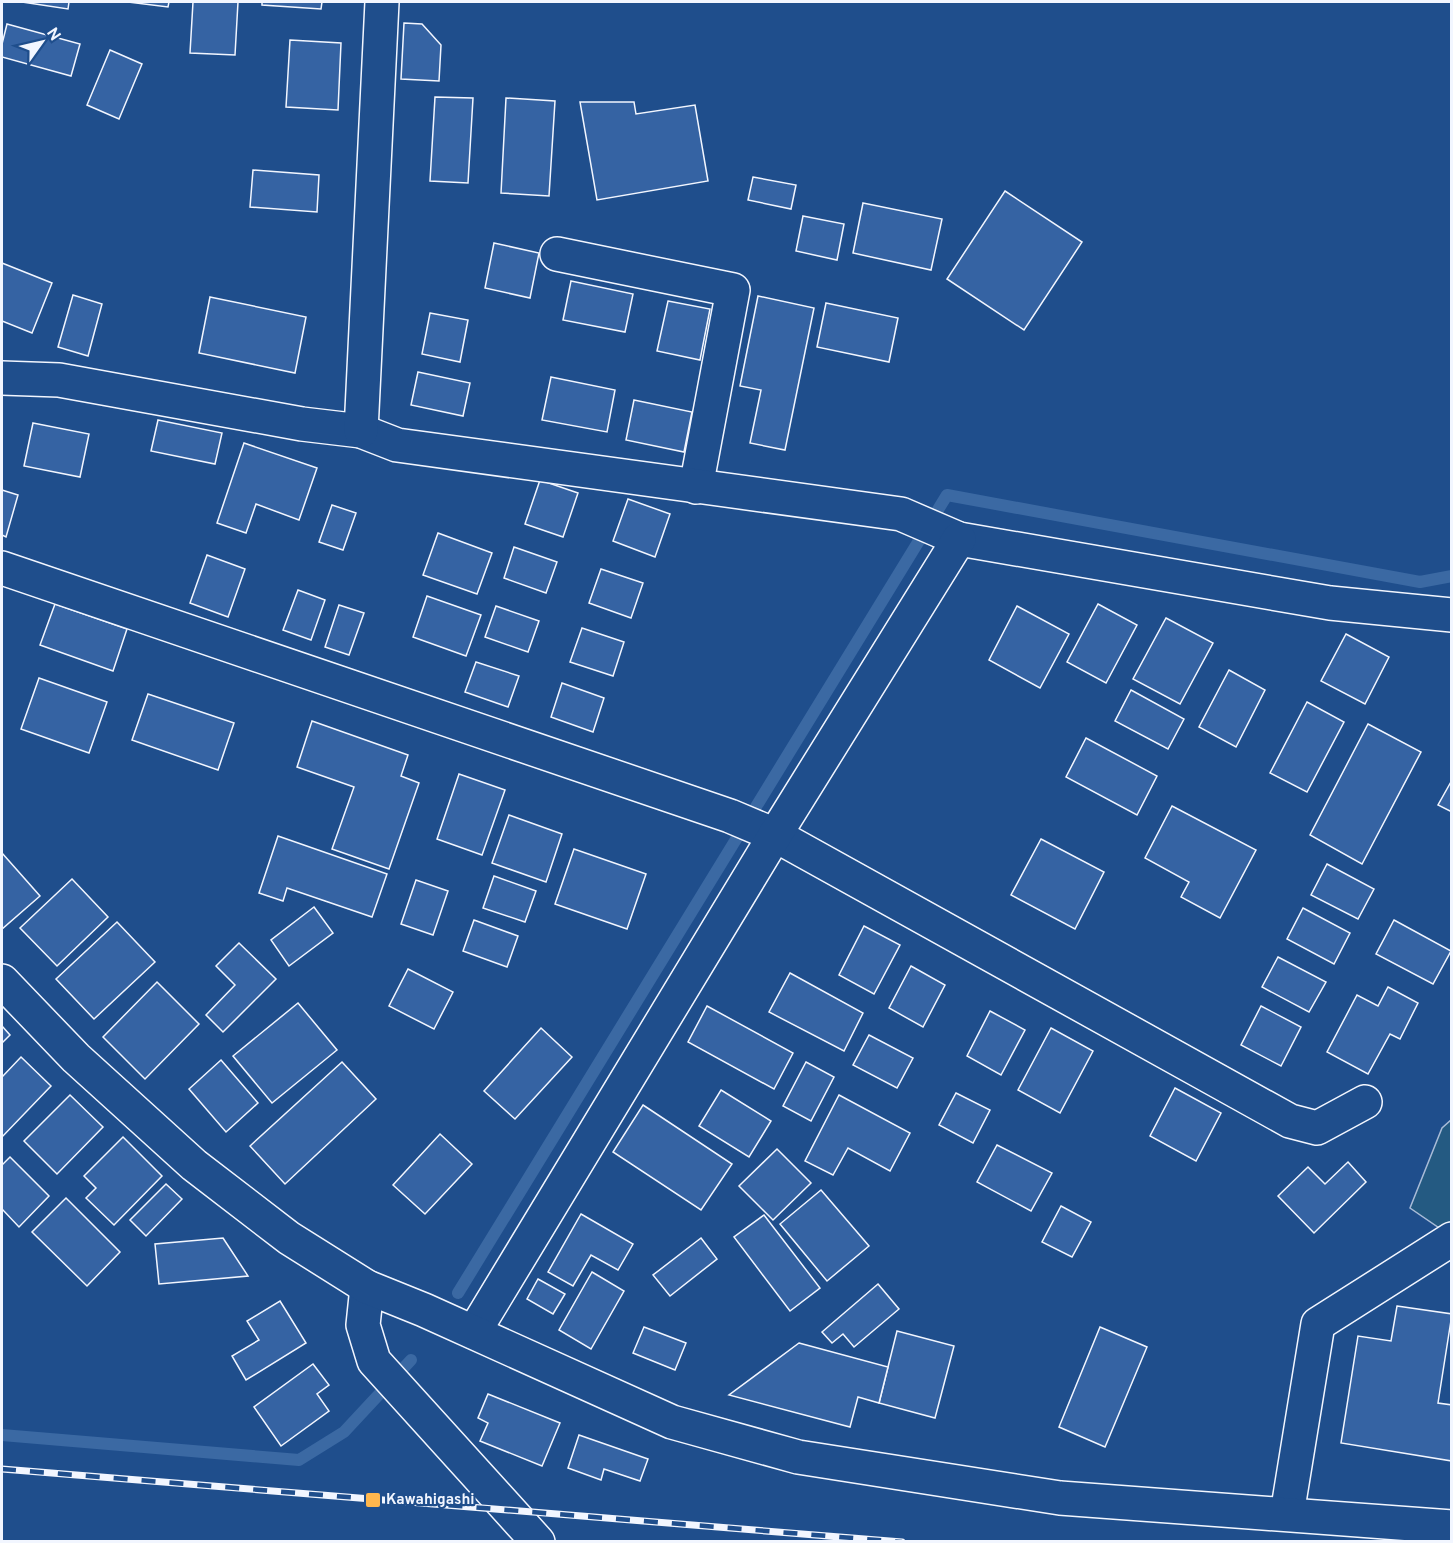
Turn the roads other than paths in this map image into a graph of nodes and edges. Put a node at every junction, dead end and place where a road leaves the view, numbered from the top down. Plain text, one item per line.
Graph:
1 (382, 2) edge
2 (557, 254) dead end
3 (2, 378) edge
4 (361, 431) junction
5 (696, 487) junction
6 (958, 539) junction
7 (2, 568) edge
8 (1452, 615) edge
9 (775, 835) junction
10 (2, 981) edge
11 (1365, 1102) dead end
12 (1452, 1239) edge
13 (367, 1287) junction
14 (474, 1332) junction
15 (1287, 1514) junction
16 (1452, 1527) edge
17 (538, 1542) edge

1 - 4 street
2 - 5 street
3 - 4 street
4 - 5 street
5 - 6 street
6 - 8 street
6 - 9 street
7 - 9 street
9 - 11 street
9 - 14 street
10 - 13 street
12 - 15 street
13 - 14 street
13 - 17 street
14 - 15 street
15 - 16 street

